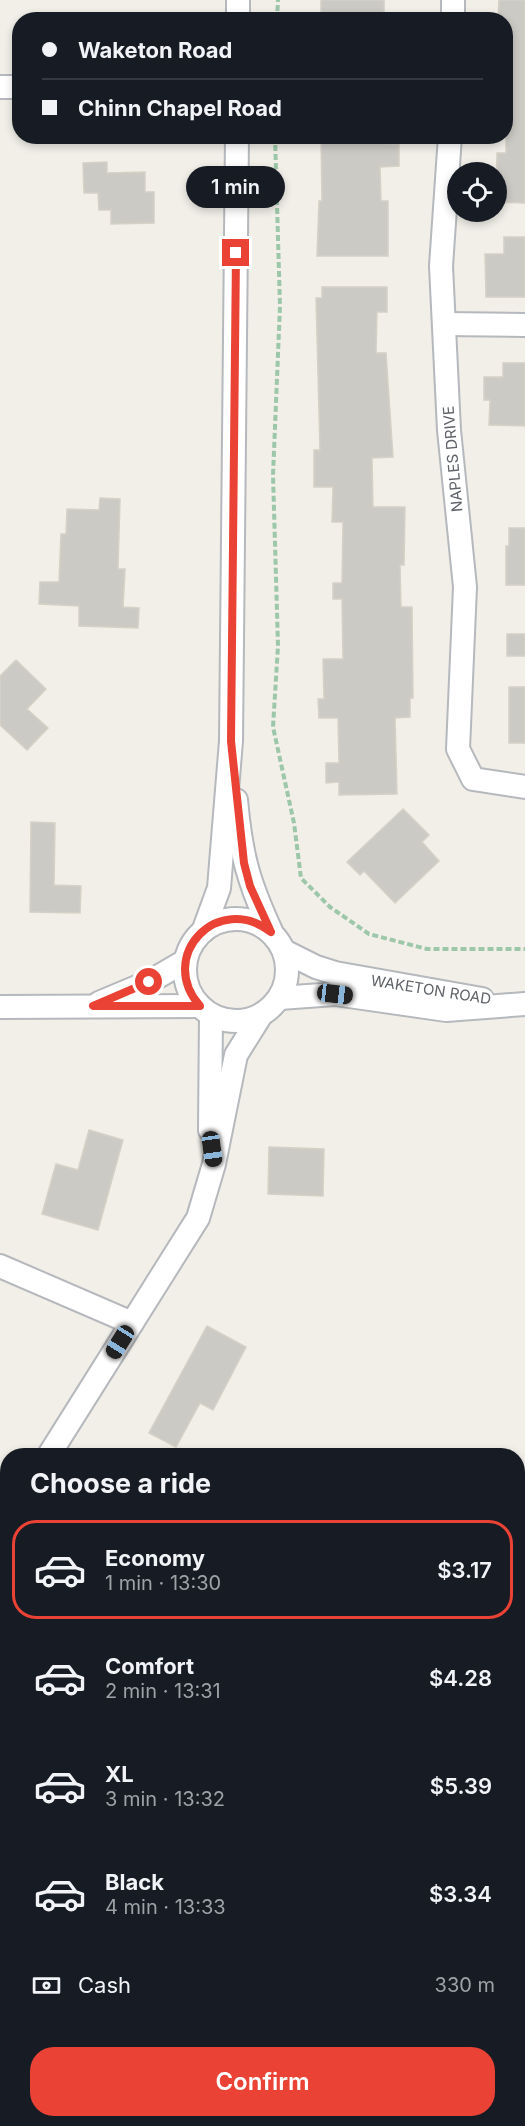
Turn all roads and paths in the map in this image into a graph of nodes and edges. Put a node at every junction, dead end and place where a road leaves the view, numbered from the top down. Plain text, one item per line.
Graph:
1 (237, 144) edge
2 (275, 144) edge
3 (449, 144) edge
4 (444, 324) junction
5 (525, 325) edge
6 (231, 741) junction
7 (525, 787) edge
8 (204, 929) junction
9 (271, 932) junction
10 (525, 949) edge
11 (284, 951) junction
12 (185, 961) junction
13 (280, 998) junction
14 (518, 1004) edge
15 (93, 1006) junction
16 (0, 1007) edge
17 (206, 1010) junction
18 (261, 1015) junction
19 (214, 1164) junction
20 (0, 1266) edge
21 (132, 1323) junction
22 (53, 1448) edge

1 - 6 street
2 - 10 path
3 - 4 street, NAPLES DRIVE
4 - 5 street
4 - 7 street, NAPLES DRIVE
6 - 8 street
6 - 9 street
8 - 9 street
8 - 12 street
9 - 11 street
11 - 13 street
11 - 14 street, WAKETON ROAD
12 - 15 street
12 - 17 street
13 - 14 street, WAKETON ROAD
13 - 18 street
15 - 16 street
15 - 17 street
17 - 18 street
17 - 19 street
18 - 19 street
19 - 21 street
20 - 21 street
21 - 22 street

